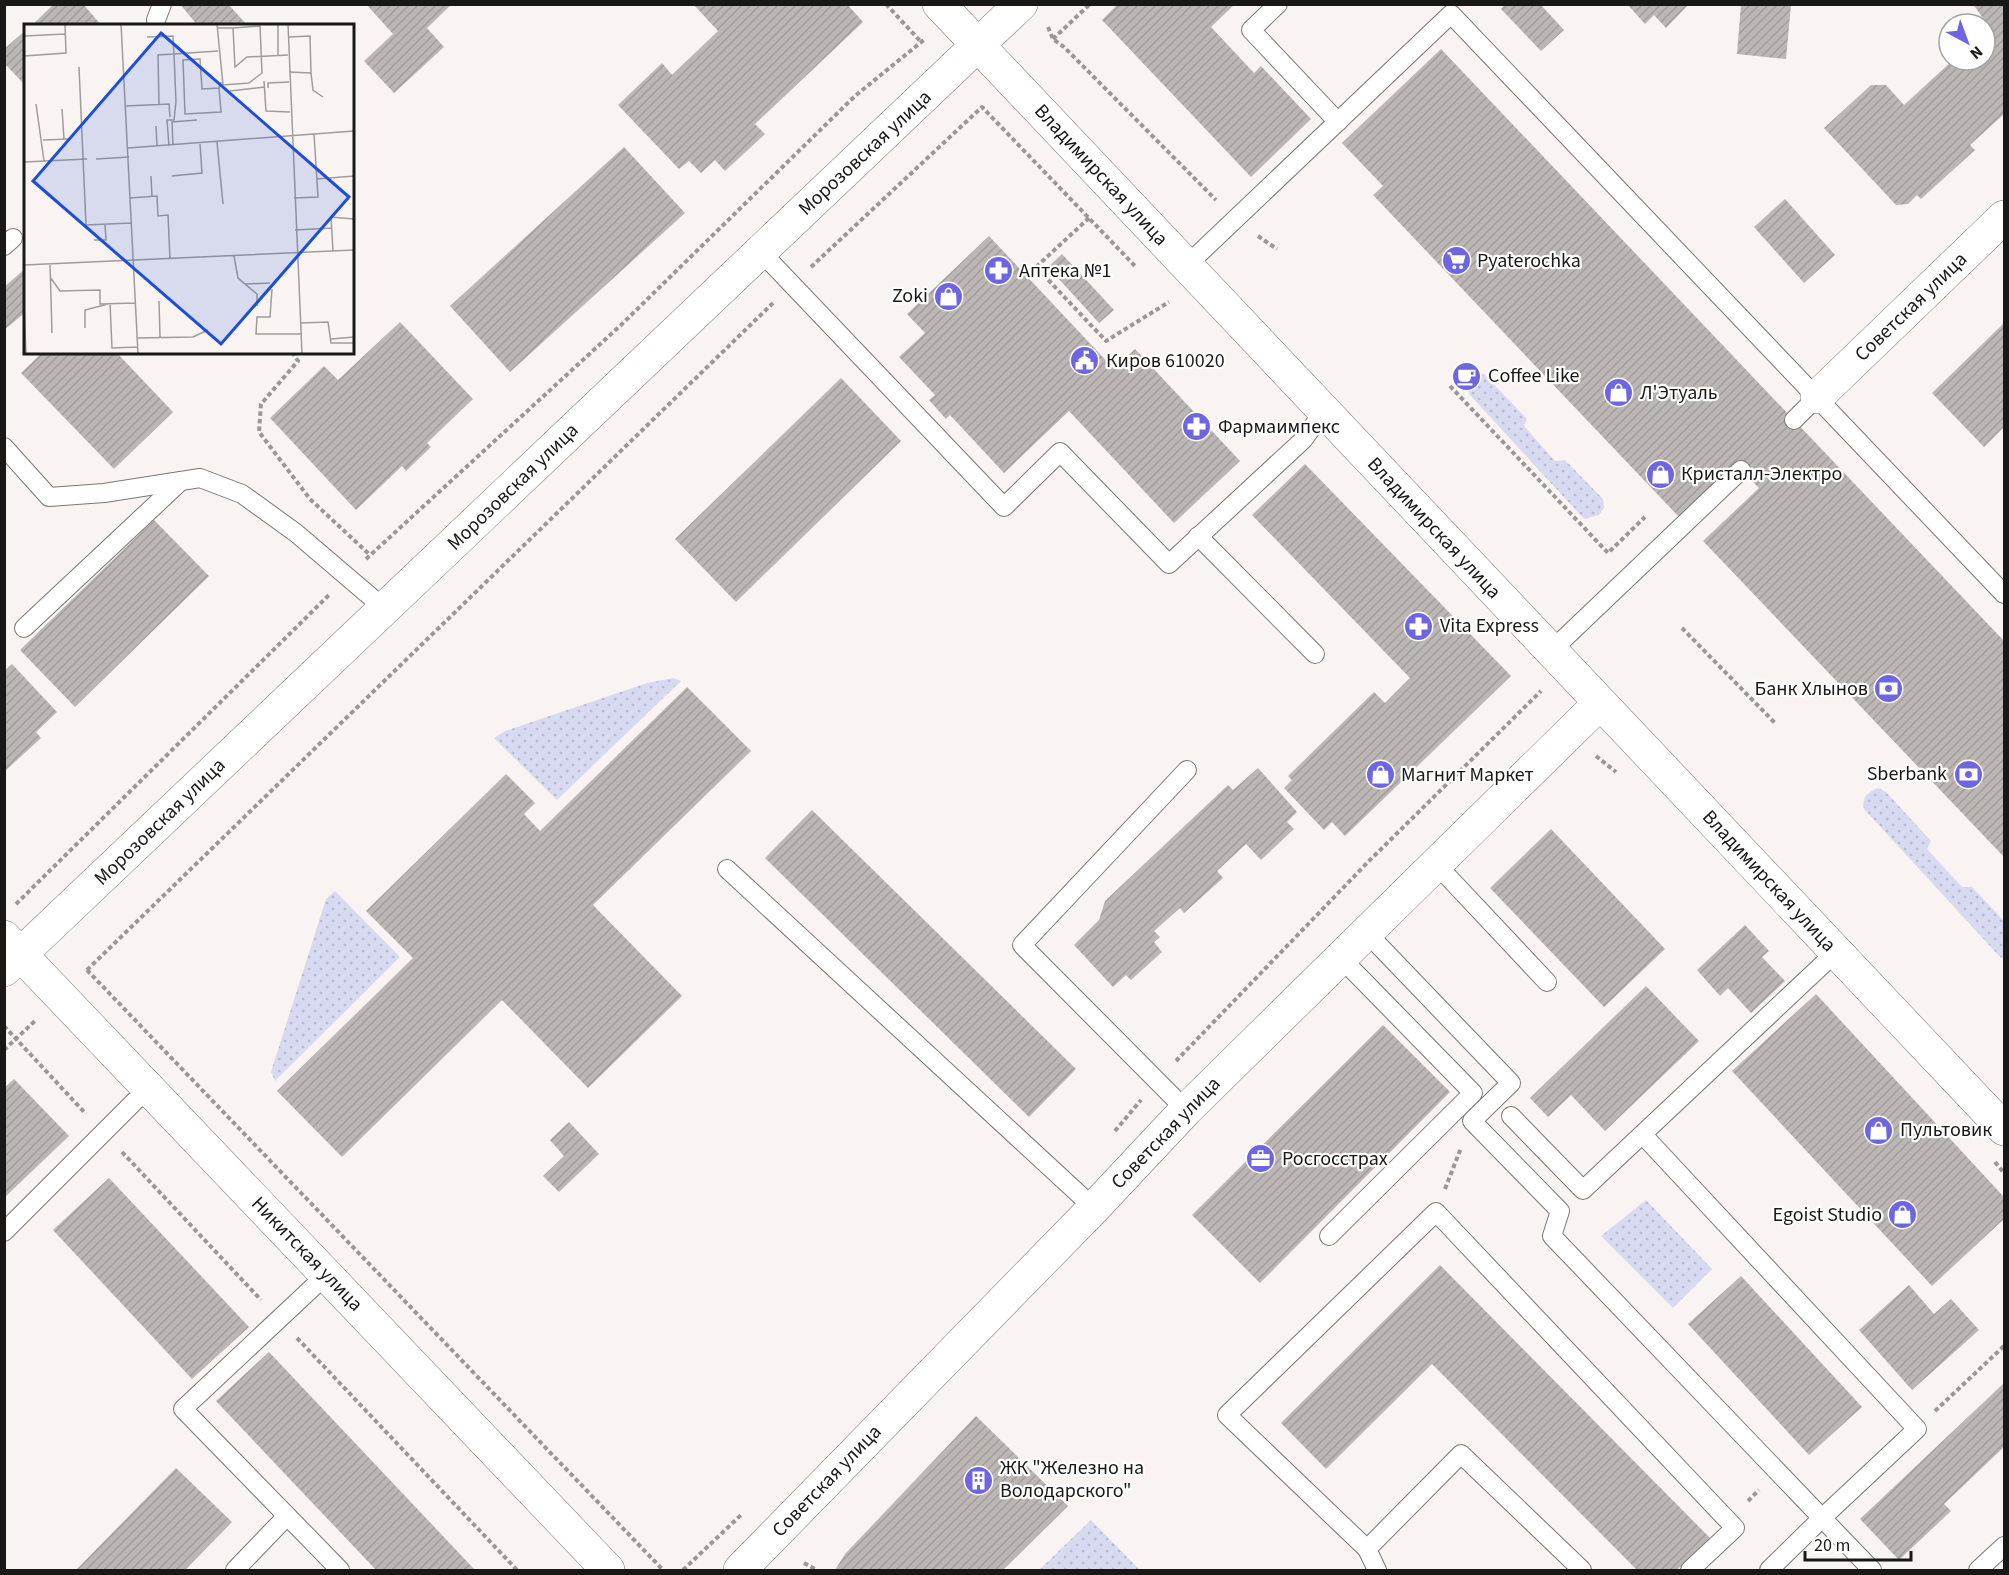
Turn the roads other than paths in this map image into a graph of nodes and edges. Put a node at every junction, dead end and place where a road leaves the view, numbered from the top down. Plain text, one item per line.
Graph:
1 (939, 4) edge
2 (1021, 4) edge
3 (1278, 4) edge
4 (978, 45) junction
5 (1338, 122) junction
6 (2004, 217) edge
7 (761, 252) junction
8 (1186, 266) junction
9 (1817, 397) junction
10 (1324, 411) junction
11 (1794, 420) dead end
12 (4, 447) edge
13 (1741, 470) dead end
14 (181, 481) junction
15 (1198, 536) junction
16 (2004, 594) edge
17 (385, 609) junction
18 (24, 628) dead end
19 (1551, 651) junction
20 (1315, 654) dead end
21 (1600, 703) junction
22 (1187, 770) dead end
23 (1436, 864) junction
24 (727, 869) dead end
25 (1367, 933) junction
26 (10, 943) edge
27 (1836, 952) junction
28 (1341, 958) junction
29 (1547, 982) dead end
30 (148, 1088) junction
31 (1186, 1110) junction
32 (1511, 1116) dead end
33 (2004, 1130) edge
34 (1644, 1135) junction
35 (1094, 1208) junction
36 (4, 1232) edge
37 (1329, 1236) dead end
38 (326, 1275) junction
39 (287, 1516) junction
40 (1822, 1518) junction
41 (2004, 1546) edge
42 (1366, 1549) junction
43 (235, 1570) edge
44 (340, 1570) edge
45 (608, 1570) edge
46 (740, 1570) edge
47 (1377, 1570) edge
48 (1582, 1570) edge
49 (1690, 1570) edge
50 (1769, 1570) edge
51 (1872, 1570) edge
52 (1978, 1570) edge

1 - 4 street, Владимирская улица
2 - 4 street, Морозовская улица
3 - 5 lane
4 - 7 street, Морозовская улица
4 - 8 street, Владимирская улица
5 - 8 lane
5 - 9 lane
6 - 9 street, Советская улица
7 - 15 lane
7 - 17 street, Морозовская улица
8 - 10 street, Владимирская улица
9 - 11 lane
9 - 16 lane
10 - 15 lane
10 - 19 street, Владимирская улица
12 - 14 lane
13 - 19 lane
14 - 17 lane
14 - 18 lane
15 - 20 lane
17 - 26 street, Морозовская улица
19 - 21 street, Владимирская улица
21 - 23 street, Советская улица
21 - 27 street, Владимирская улица
22 - 31 lane
23 - 25 street, Советская улица
23 - 29 lane
24 - 35 lane
25 - 28 street, Советская улица
25 - 40 lane
26 - 30 street, Никитская улица
27 - 33 street, Владимирская улица
27 - 34 lane
28 - 31 street, Советская улица
28 - 37 lane
30 - 36 lane
30 - 38 street, Никитская улица
31 - 35 street, Советская улица
32 - 34 lane
34 - 40 lane
35 - 46 street, Советская улица
38 - 39 lane
38 - 45 street, Никитская улица
39 - 43 lane
39 - 44 lane
40 - 50 lane
40 - 51 lane
41 - 52 lane
42 - 47 lane
42 - 48 lane
42 - 49 lane

